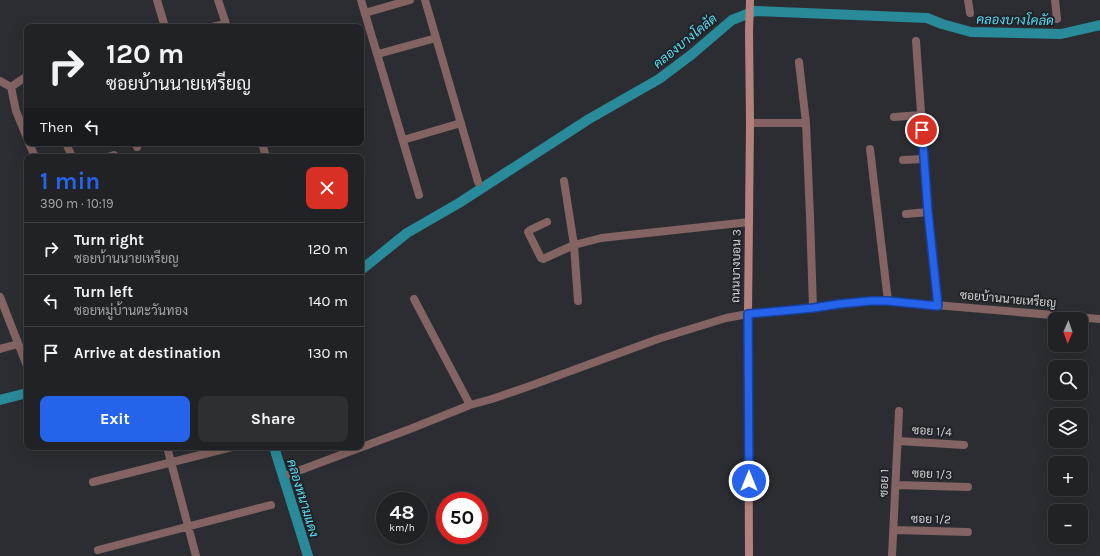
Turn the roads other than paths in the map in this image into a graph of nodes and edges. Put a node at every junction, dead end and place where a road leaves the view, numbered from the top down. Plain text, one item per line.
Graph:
1 (157, 0) edge
2 (218, 0) edge
3 (361, 0) edge
4 (410, 0) edge
5 (425, 0) edge
6 (750, 0) edge
7 (968, 0) edge
8 (1055, 0) edge
9 (365, 13) junction
10 (970, 13) dead end
11 (1057, 19) dead end
12 (164, 24) edge
13 (226, 24) edge
14 (436, 38) junction
15 (916, 41) dead end
16 (378, 54) junction
17 (799, 62) dead end
18 (24, 78) edge
19 (0, 81) edge
20 (11, 87) junction
21 (921, 115) junction
22 (894, 117) dead end
23 (461, 123) junction
24 (750, 123) junction
25 (806, 123) junction
26 (24, 131) edge
27 (403, 140) junction
28 (870, 149) dead end
29 (924, 159) junction
30 (903, 160) dead end
31 (564, 181) dead end
32 (478, 182) dead end
33 (420, 195) dead end
34 (928, 212) junction
35 (906, 214) dead end
36 (547, 222) dead end
37 (749, 222) junction
38 (574, 245) junction
39 (0, 297) edge
40 (414, 299) dead end
41 (578, 301) dead end
42 (888, 301) junction
43 (938, 306) junction
44 (813, 308) junction
45 (748, 314) junction
46 (1100, 319) edge
47 (18, 344) junction
48 (0, 349) edge
49 (24, 359) edge
50 (470, 405) junction
51 (899, 411) dead end
52 (898, 441) junction
53 (964, 445) dead end
54 (364, 446) edge
55 (169, 450) edge
56 (220, 450) edge
57 (354, 450) edge
58 (171, 462) junction
59 (290, 474) dead end
60 (93, 482) dead end
61 (896, 485) junction
62 (968, 487) dead end
63 (271, 505) dead end
64 (188, 526) junction
65 (894, 530) junction
66 (968, 532) dead end
67 (98, 550) dead end
68 (196, 556) edge
69 (749, 556) edge
70 (892, 556) edge

1 - 12 street
2 - 13 street
3 - 9 street
4 - 9 street
5 - 14 street
6 - 24 main road, ถนนบางบอน 3
7 - 10 street
8 - 11 street
9 - 16 street
14 - 16 street
14 - 23 street
15 - 21 street
16 - 27 street
17 - 25 street
18 - 20 street
19 - 20 street
20 - 26 street
21 - 22 street
21 - 29 street
23 - 27 street
23 - 32 street
24 - 25 street
24 - 37 main road, ถนนบางบอน 3
25 - 44 street
27 - 33 street
28 - 42 street
29 - 30 street
29 - 34 street
31 - 38 street
34 - 35 street
34 - 43 street
36 - 38 street
37 - 38 street
37 - 45 main road, ถนนบางบอน 3
38 - 41 street
39 - 47 street
40 - 50 street
42 - 43 street, ซอยบ้านนายเหรียญ
42 - 44 street, ซอยบ้านนายเหรียญ
43 - 46 street, ซอยบ้านนายเหรียญ
44 - 45 street, ซอยบ้านนายเหรียญ
45 - 50 street, ซอยบ้านนายเหรียญ
45 - 69 main road, ถนนบางบอน 3
47 - 48 street
47 - 49 street
50 - 54 street, ซอยบ้านนายเหรียญ
51 - 52 street, ซอย 1
52 - 53 street, ซอย 1/4
52 - 61 street, ซอย 1
55 - 58 street
56 - 58 street
57 - 59 street, ซอยบ้านนายเหรียญ
58 - 60 street
58 - 64 street
61 - 62 street, ซอย 1/3
61 - 65 street, ซอย 1
63 - 64 street
64 - 67 street
64 - 68 street
65 - 66 street, ซอย 1/2
65 - 70 street, ซอย 1

